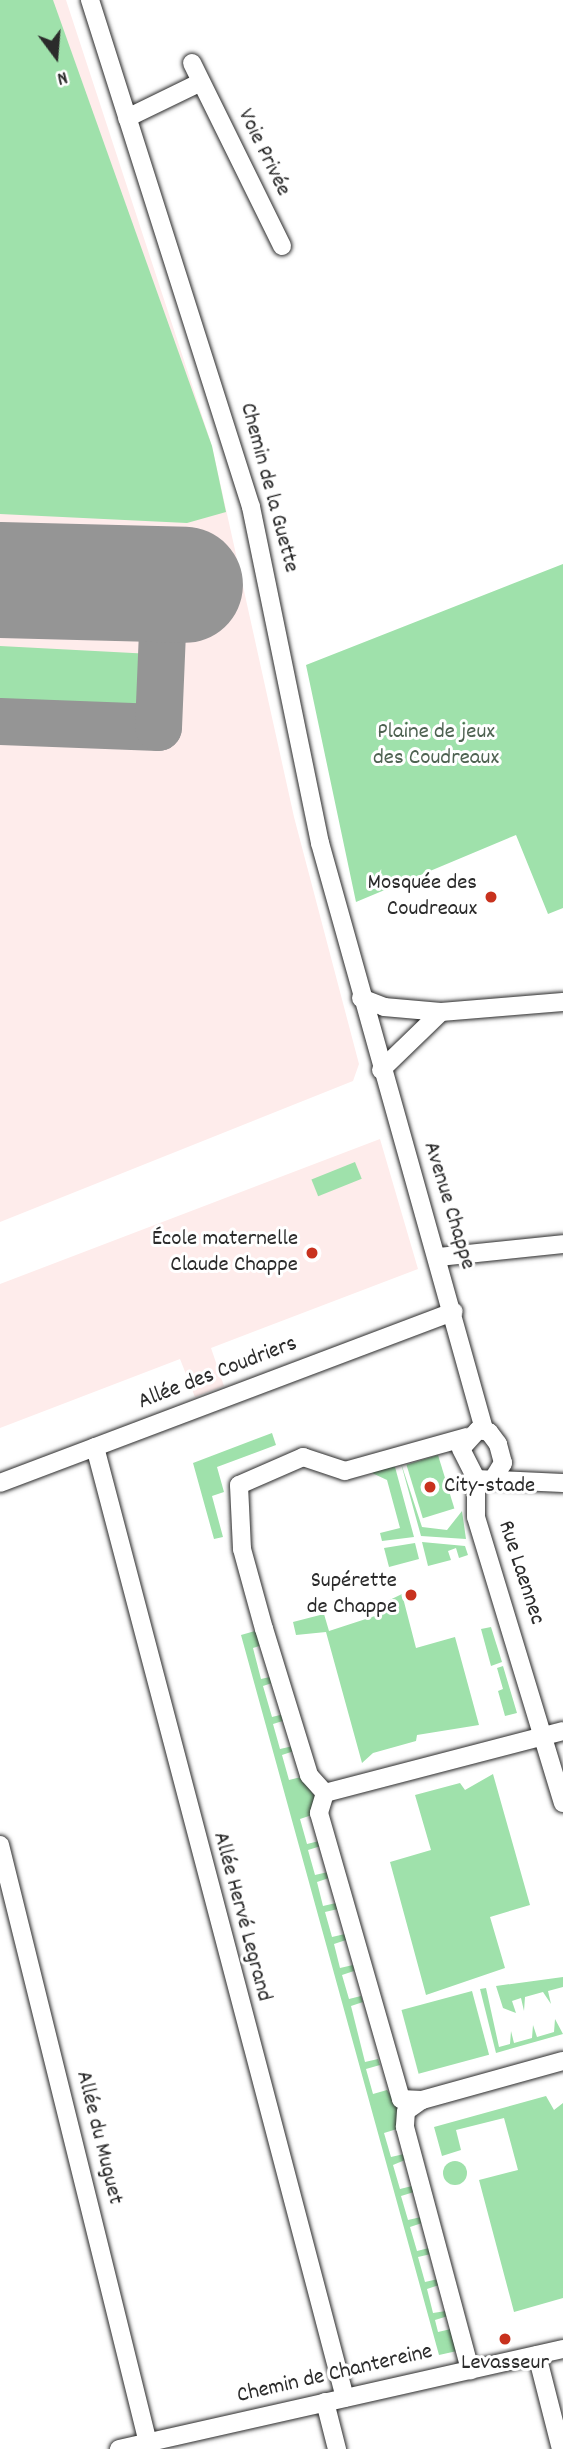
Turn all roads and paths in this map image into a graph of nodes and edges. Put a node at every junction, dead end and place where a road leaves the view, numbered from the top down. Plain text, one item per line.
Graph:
1 (90, 0) edge
2 (192, 63) dead end
3 (201, 82) junction
4 (127, 118) junction
5 (282, 246) dead end
6 (361, 998) junction
7 (563, 1002) edge
8 (404, 1010) junction
9 (441, 1012) junction
10 (411, 1038) junction
11 (381, 1070) junction
12 (563, 1244) edge
13 (438, 1256) junction
14 (454, 1311) junction
15 (484, 1429) junction
16 (467, 1437) junction
17 (95, 1447) junction
18 (503, 1463) junction
19 (485, 1479) junction
20 (531, 1482) junction
21 (0, 1483) edge
22 (563, 1483) edge
23 (563, 1731) edge
24 (544, 1733) junction
25 (324, 1793) junction
26 (563, 1803) edge
27 (0, 1845) edge
28 (563, 2061) edge
29 (422, 2100) junction
30 (563, 2349) edge
31 (537, 2355) junction
32 (470, 2370) junction
33 (345, 2398) junction
34 (325, 2402) junction
35 (148, 2443) junction
36 (119, 2449) edge
37 (337, 2449) edge
38 (561, 2449) edge

1 - 4 street, Chemin de la Guette
2 - 3 street, Voie Privée
3 - 4 street
3 - 5 street, Voie Privée
4 - 6 street, Chemin de la Guette
6 - 8 street
6 - 11 street, Avenue Chappe
7 - 9 street
8 - 9 street
8 - 10 street
9 - 10 street
10 - 11 street
11 - 13 street, Avenue Chappe
12 - 13 street
13 - 14 street, Avenue Chappe
14 - 15 street, Avenue Chappe
14 - 17 street, Allée des Coudriers
15 - 16 street
15 - 18 street, Avenue Chappe
16 - 19 street
16 - 25 street
17 - 21 street, Allée des Coudriers
17 - 33 street, Allée Hervé Legrand
18 - 19 street
18 - 20 street
19 - 20 street
19 - 24 street, Rue Laennec
20 - 22 street
23 - 24 street
24 - 25 street
24 - 26 street, Rue Laennec
25 - 29 street
27 - 35 street, Allée du Muguet
28 - 29 street
29 - 32 street
30 - 31 street, Chemin de Chantereine
31 - 32 street, Chemin de Chantereine
31 - 38 street
32 - 33 street, Chemin de Chantereine
33 - 34 street, Chemin de Chantereine
34 - 35 street, Chemin de Chantereine
34 - 37 street
35 - 36 street, Chemin de Chantereine

